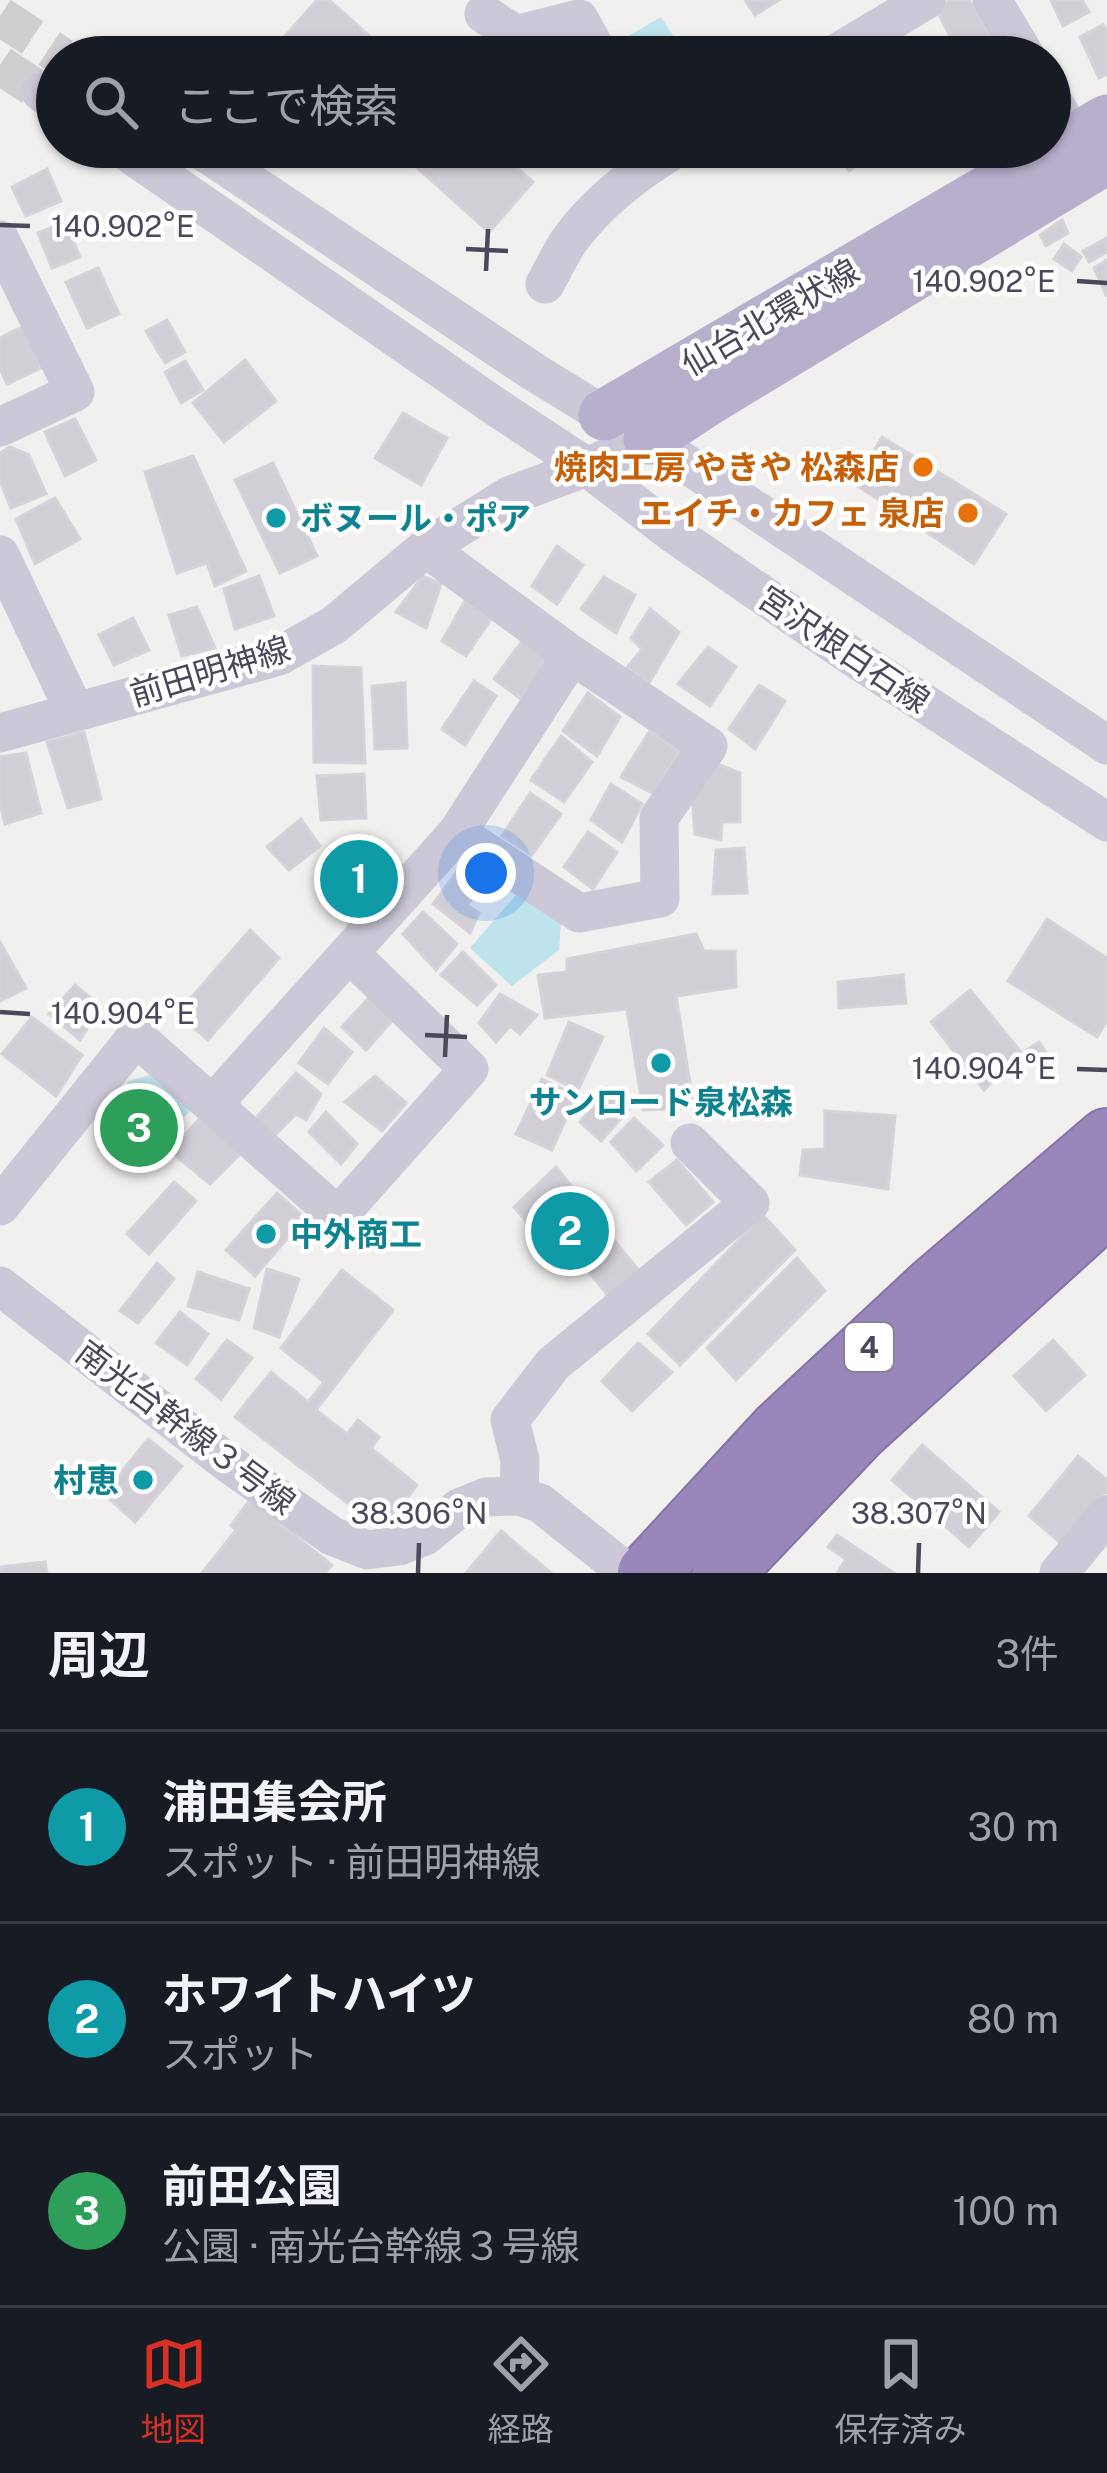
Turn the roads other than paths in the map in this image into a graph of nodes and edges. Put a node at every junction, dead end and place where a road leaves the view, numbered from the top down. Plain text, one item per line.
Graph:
1 (926, 0) edge
2 (992, 0) edge
3 (484, 14) dead end
4 (588, 36) edge
5 (865, 36) edge
6 (1013, 36) edge
7 (150, 168) edge
8 (228, 168) edge
9 (642, 168) edge
10 (1018, 168) edge
11 (1029, 168) edge
12 (0, 241) edge
13 (545, 284) dead end
14 (604, 416) junction
15 (0, 427) edge
16 (649, 439) junction
17 (587, 466) junction
18 (426, 548) junction
19 (0, 555) edge
20 (572, 655) junction
21 (75, 712) junction
22 (0, 733) edge
23 (1107, 745) edge
24 (1107, 822) edge
25 (457, 833) junction
26 (350, 954) junction
27 (213, 1104) junction
28 (1107, 1139) edge
29 (690, 1143) dead end
30 (1107, 1205) edge
31 (0, 1207) edge
32 (0, 1286) edge
33 (519, 1496) junction
34 (1107, 1515) edge
35 (1062, 1572) edge
36 (628, 1573) edge
37 (648, 1573) edge
38 (722, 1573) edge

1 - 5 street
2 - 6 street
3 - 4 street
7 - 17 street, 宮沢根白石線
8 - 14 street, 宮沢根白石線
9 - 13 street
10 - 14 main road, 仙台北環状線
11 - 16 main road, 仙台北環状線
12 - 15 street
14 - 16 street, 宮沢根白石線
14 - 17 street
16 - 17 street, 前田明神線
16 - 23 street, 宮沢根白石線
17 - 18 street, 前田明神線
17 - 24 street, 宮沢根白石線
18 - 20 street
18 - 21 street, 前田明神線
19 - 21 street
20 - 25 street
20 - 25 street
21 - 22 street, 前田明神線
25 - 26 street
26 - 27 street
26 - 27 street
27 - 31 street
28 - 37 highway, 4
29 - 33 street
30 - 38 highway, 4
32 - 33 street, 南光台幹線３号線
33 - 36 street
34 - 35 street

